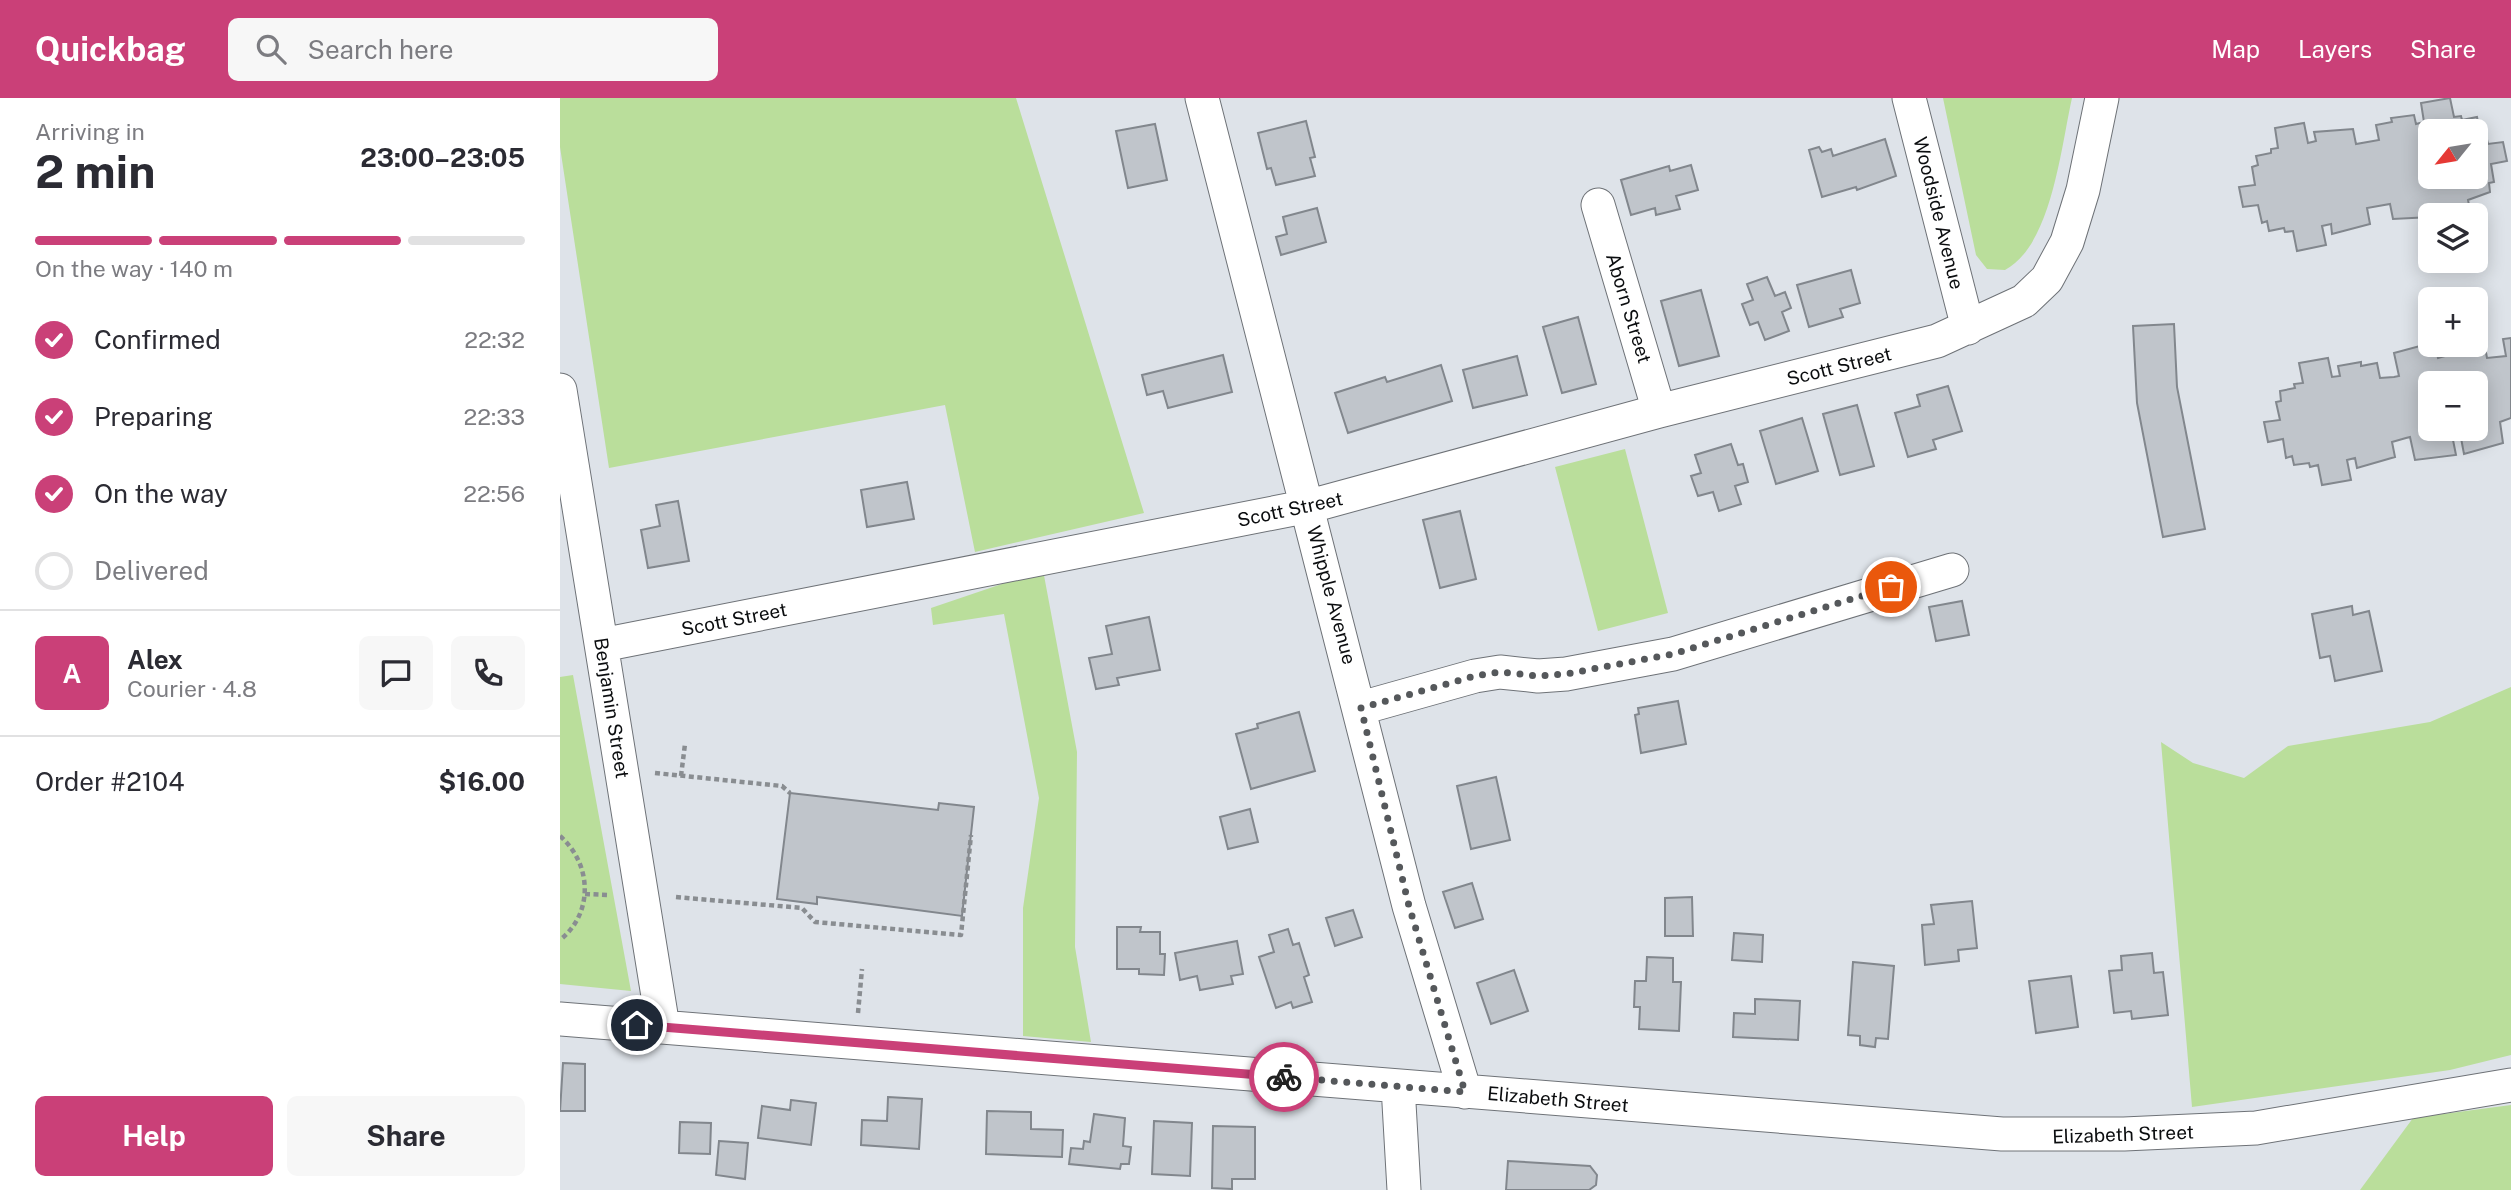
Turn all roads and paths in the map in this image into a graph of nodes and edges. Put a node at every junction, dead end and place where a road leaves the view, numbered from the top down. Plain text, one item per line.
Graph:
1 (1202, 98) edge
2 (1909, 98) edge
3 (2102, 98) edge
4 (1598, 205) dead end
5 (1968, 328) junction
6 (560, 390) edge
7 (1659, 411) junction
8 (1308, 506) junction
9 (573, 544) edge
10 (1952, 570) dead end
11 (601, 645) junction
12 (1361, 708) junction
13 (685, 744) dead end
14 (655, 773) dead end
15 (681, 776) junction
16 (790, 793) dead end
17 (971, 835) dead end
18 (560, 836) edge
19 (676, 897) dead end
20 (560, 940) edge
21 (862, 969) dead end
22 (560, 1019) edge
23 (857, 1021) dead end
24 (663, 1027) junction
25 (2511, 1085) edge
26 (1398, 1086) junction
27 (1465, 1092) junction
28 (1404, 1190) edge

1 - 8 street, Whipple Avenue
2 - 5 street, Woodside Avenue
3 - 5 street, Scott Street
4 - 7 street, Aborn Street
5 - 7 street, Scott Street
6 - 9 street, Benjamin Street
7 - 8 street, Scott Street
8 - 11 street, Scott Street
8 - 12 street, Whipple Avenue
9 - 11 street, Benjamin Street
10 - 12 street
11 - 24 street, Benjamin Street
12 - 27 street, Whipple Avenue
13 - 15 path
14 - 15 path
15 - 16 path
17 - 19 path
18 - 20 path
21 - 23 path
22 - 24 street, Elizabeth Street
24 - 26 street, Elizabeth Street
25 - 27 street, Elizabeth Street
26 - 27 street, Elizabeth Street
26 - 28 street

